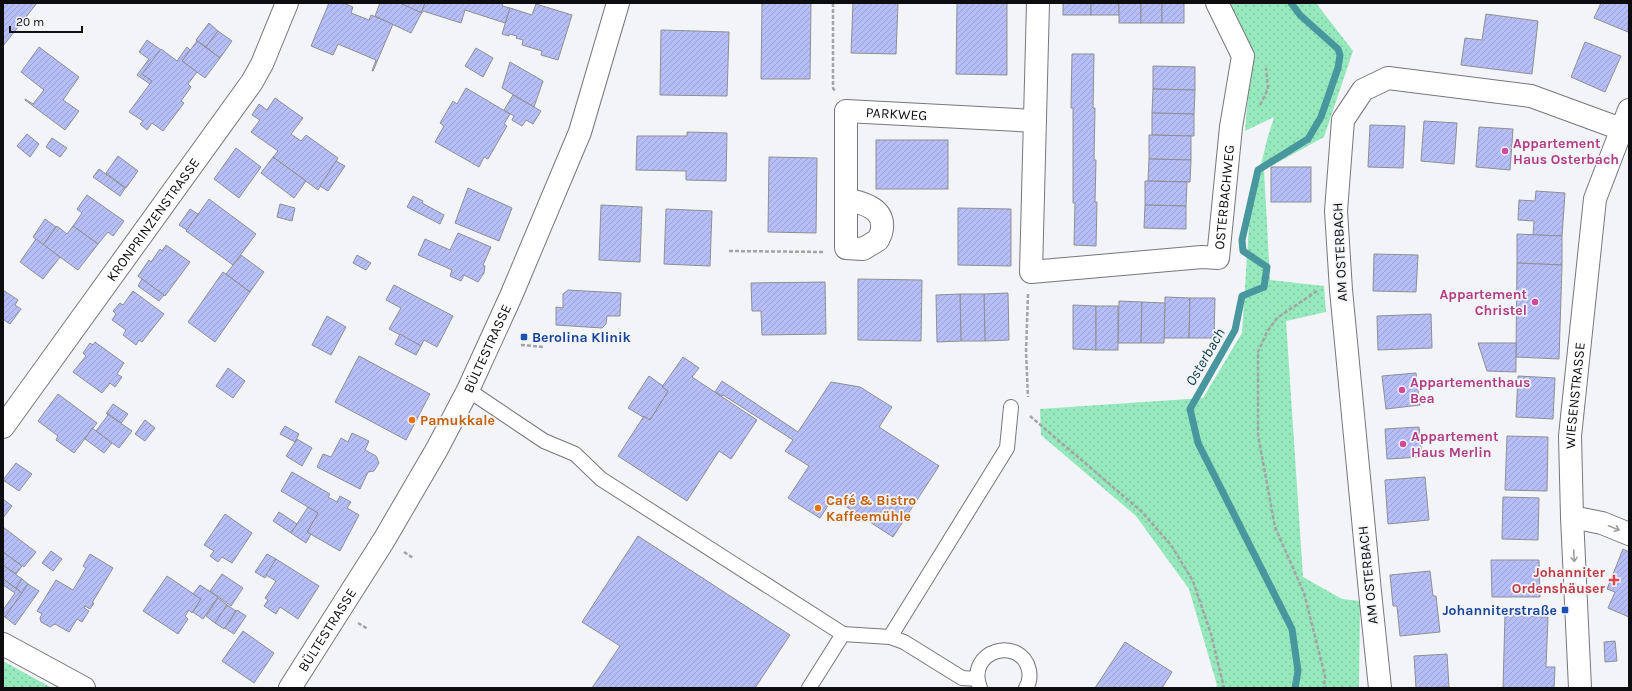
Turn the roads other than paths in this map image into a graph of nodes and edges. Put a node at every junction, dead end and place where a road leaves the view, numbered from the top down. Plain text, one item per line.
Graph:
1 (287, 3) edge
2 (618, 3) edge
3 (1038, 3) edge
4 (1217, 3) edge
5 (1625, 119) edge
6 (1035, 121) junction
7 (846, 199) junction
8 (468, 390) junction
9 (1012, 407) dead end
10 (3, 427) edge
11 (1572, 517) junction
12 (1629, 534) edge
13 (843, 634) junction
14 (890, 637) junction
15 (3, 644) edge
16 (979, 684) edge
17 (84, 688) edge
18 (290, 688) edge
19 (809, 688) edge
20 (1026, 688) edge
21 (1380, 688) edge
22 (1580, 688) edge

1 - 10 street, KRONPRINZENSTRASSE
2 - 8 street, BÜLTESTRASSE
3 - 6 street
4 - 6 street, OSTERBACHWEG
5 - 11 street, WIESENSTRASSE
5 - 21 street, AM OSTERBACH
6 - 7 street, PARKWEG
7 - 7 street, PARKWEG
8 - 13 lane
8 - 18 street, BÜLTESTRASSE
9 - 14 lane
11 -> 12 street
11 -> 22 street, WIESENSTRASSE
13 - 14 lane
13 - 19 lane
14 - 16 lane
15 - 17 street
16 - 20 lane

